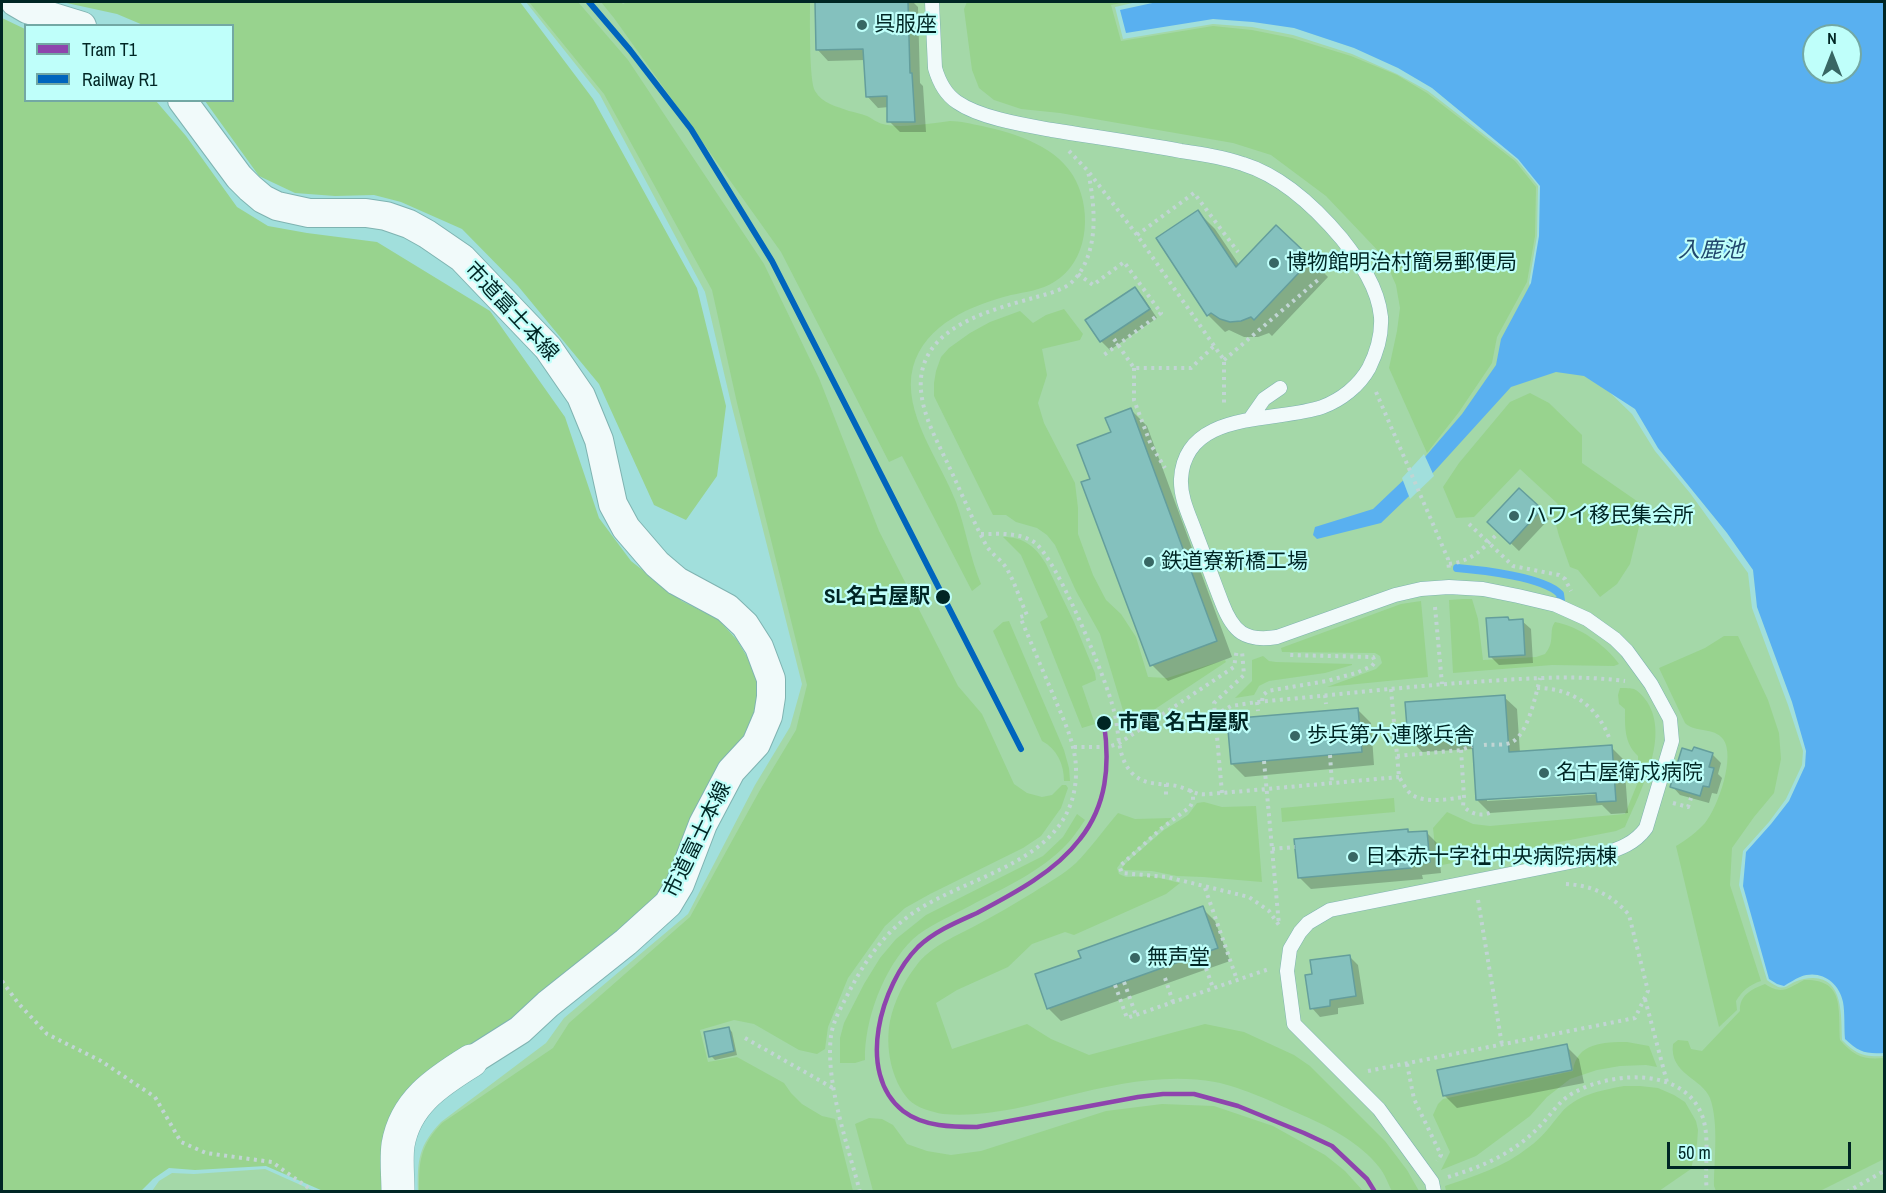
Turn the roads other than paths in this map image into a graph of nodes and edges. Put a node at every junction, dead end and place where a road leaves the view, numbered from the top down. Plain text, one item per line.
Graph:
1 (15, 2) edge
2 (932, 2) edge
3 (76, 24) edge
4 (183, 102) edge
5 (1280, 388) dead end
6 (1250, 419) junction
7 (471, 1061) joint
8 (1433, 1180) edge
9 (398, 1191) edge

1 - 3 street
2 - 6 lane
4 - 7 street, 市道富士本線
5 - 6 lane
6 - 8 lane
7 - 9 street, 市道富士本線

